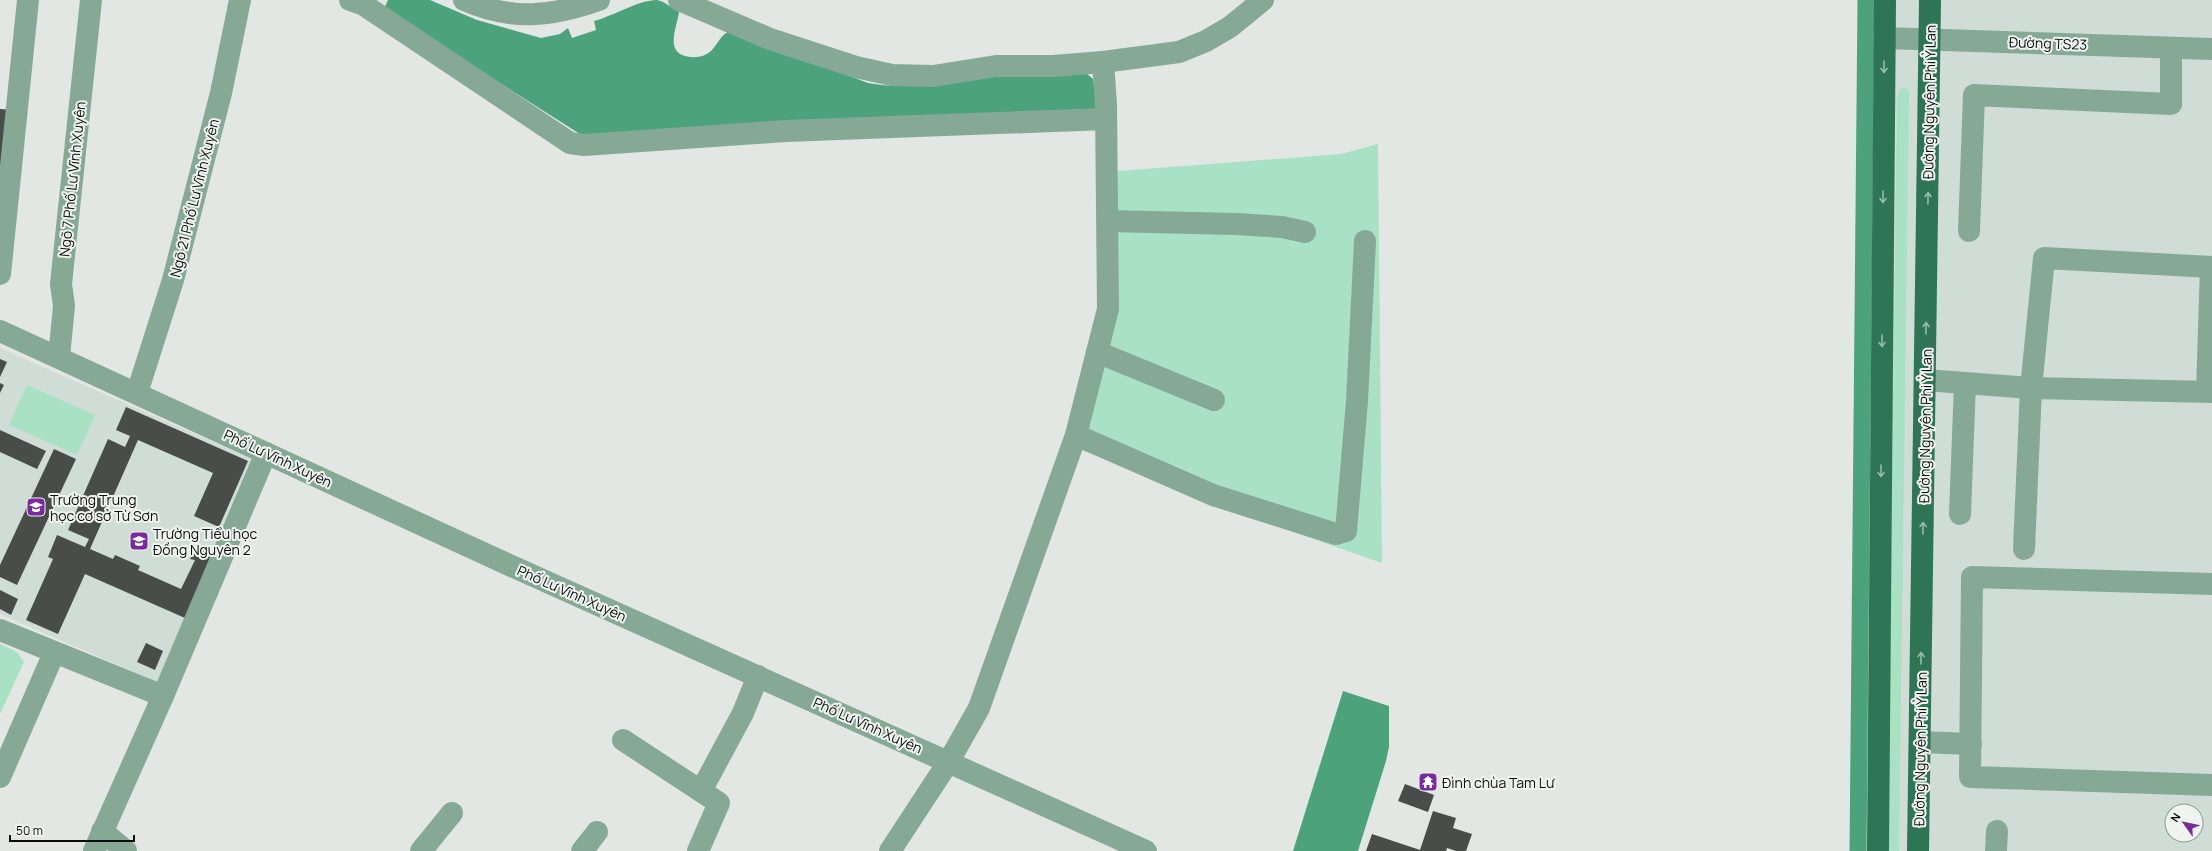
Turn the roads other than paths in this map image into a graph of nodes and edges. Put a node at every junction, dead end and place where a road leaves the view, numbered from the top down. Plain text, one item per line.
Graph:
1 (28, 0) edge
2 (91, 0) edge
3 (240, 0) edge
4 (464, 0) edge
5 (599, 0) edge
6 (679, 0) edge
7 (1263, 0) edge
8 (1885, 0) edge
9 (1930, 0) edge
10 (360, 2) edge
11 (1884, 38) junction
12 (1930, 39) junction
13 (2171, 48) junction
14 (2212, 49) edge
15 (1103, 62) junction
16 (1106, 111) junction
17 (1108, 221) junction
18 (1969, 231) dead end
19 (1305, 232) dead end
20 (1365, 241) dead end
21 (2211, 267) edge
22 (0, 274) edge
23 (0, 331) edge
24 (1097, 352) junction
25 (59, 357) junction
26 (1925, 380) junction
27 (1965, 383) junction
28 (2031, 388) junction
29 (2209, 392) edge
30 (137, 393) junction
31 (1214, 400) dead end
32 (1076, 436) junction
33 (266, 453) junction
34 (1960, 514) dead end
35 (2024, 549) dead end
36 (2212, 584) edge
37 (0, 630) edge
38 (54, 653) junction
39 (758, 676) junction
40 (164, 696) junction
41 (623, 740) dead end
42 (1920, 742) junction
43 (1971, 744) junction
44 (949, 761) junction
45 (0, 776) edge
46 (2212, 785) edge
47 (701, 791) junction
48 (452, 813) dead end
49 (102, 831) junction
50 (597, 832) dead end
51 (1140, 850) edge
52 (94, 851) edge
53 (126, 851) edge
54 (421, 851) edge
55 (582, 851) edge
56 (698, 851) edge
57 (890, 851) edge
58 (1878, 851) edge
59 (1918, 851) edge

1 - 22 street
2 - 25 street, Ngõ 7 Phố Lư Vĩnh Xuyên
3 - 30 street, Ngõ 21 Phố Lư Vĩnh Xuyên
4 - 5 street
6 - 15 street
7 - 15 street
8 - 11 main road
9 - 12 main road, Đường Nguyên Phi Ỷ Lan
10 - 16 street
11 - 12 street, Đường TS23
11 -> 58 main road
12 - 13 street, Đường TS23
26 -> 12 main road, Đường Nguyên Phi Ỷ Lan
13 - 14 street, Đường TS23
13 - 18 street
15 - 16 street
16 - 17 street
17 - 19 street
17 - 24 street
20 - 32 street
21 - 28 street
21 - 29 street
23 - 25 street, Phố Lư Vĩnh Xuyên
24 - 31 street
24 - 32 street
25 - 30 street, Phố Lư Vĩnh Xuyên
26 - 27 street
42 -> 26 main road, Đường Nguyên Phi Ỷ Lan
27 - 28 street
27 - 34 street
28 - 29 street
28 - 35 street
30 - 33 street, Phố Lư Vĩnh Xuyên
32 - 44 street
33 - 39 street, Phố Lư Vĩnh Xuyên
33 - 40 street
36 - 43 street
37 - 38 street
38 - 40 street
38 - 45 street
39 - 44 street, Phố Lư Vĩnh Xuyên
39 - 47 street
40 - 49 street
41 - 47 street
42 - 43 street
42 - 59 main road, Đường Nguyên Phi Ỷ Lan
43 - 46 street
44 - 51 street, Phố Lư Vĩnh Xuyên
44 - 57 street
47 - 56 street
48 - 54 street
49 - 52 street
49 - 53 street
50 - 55 street

